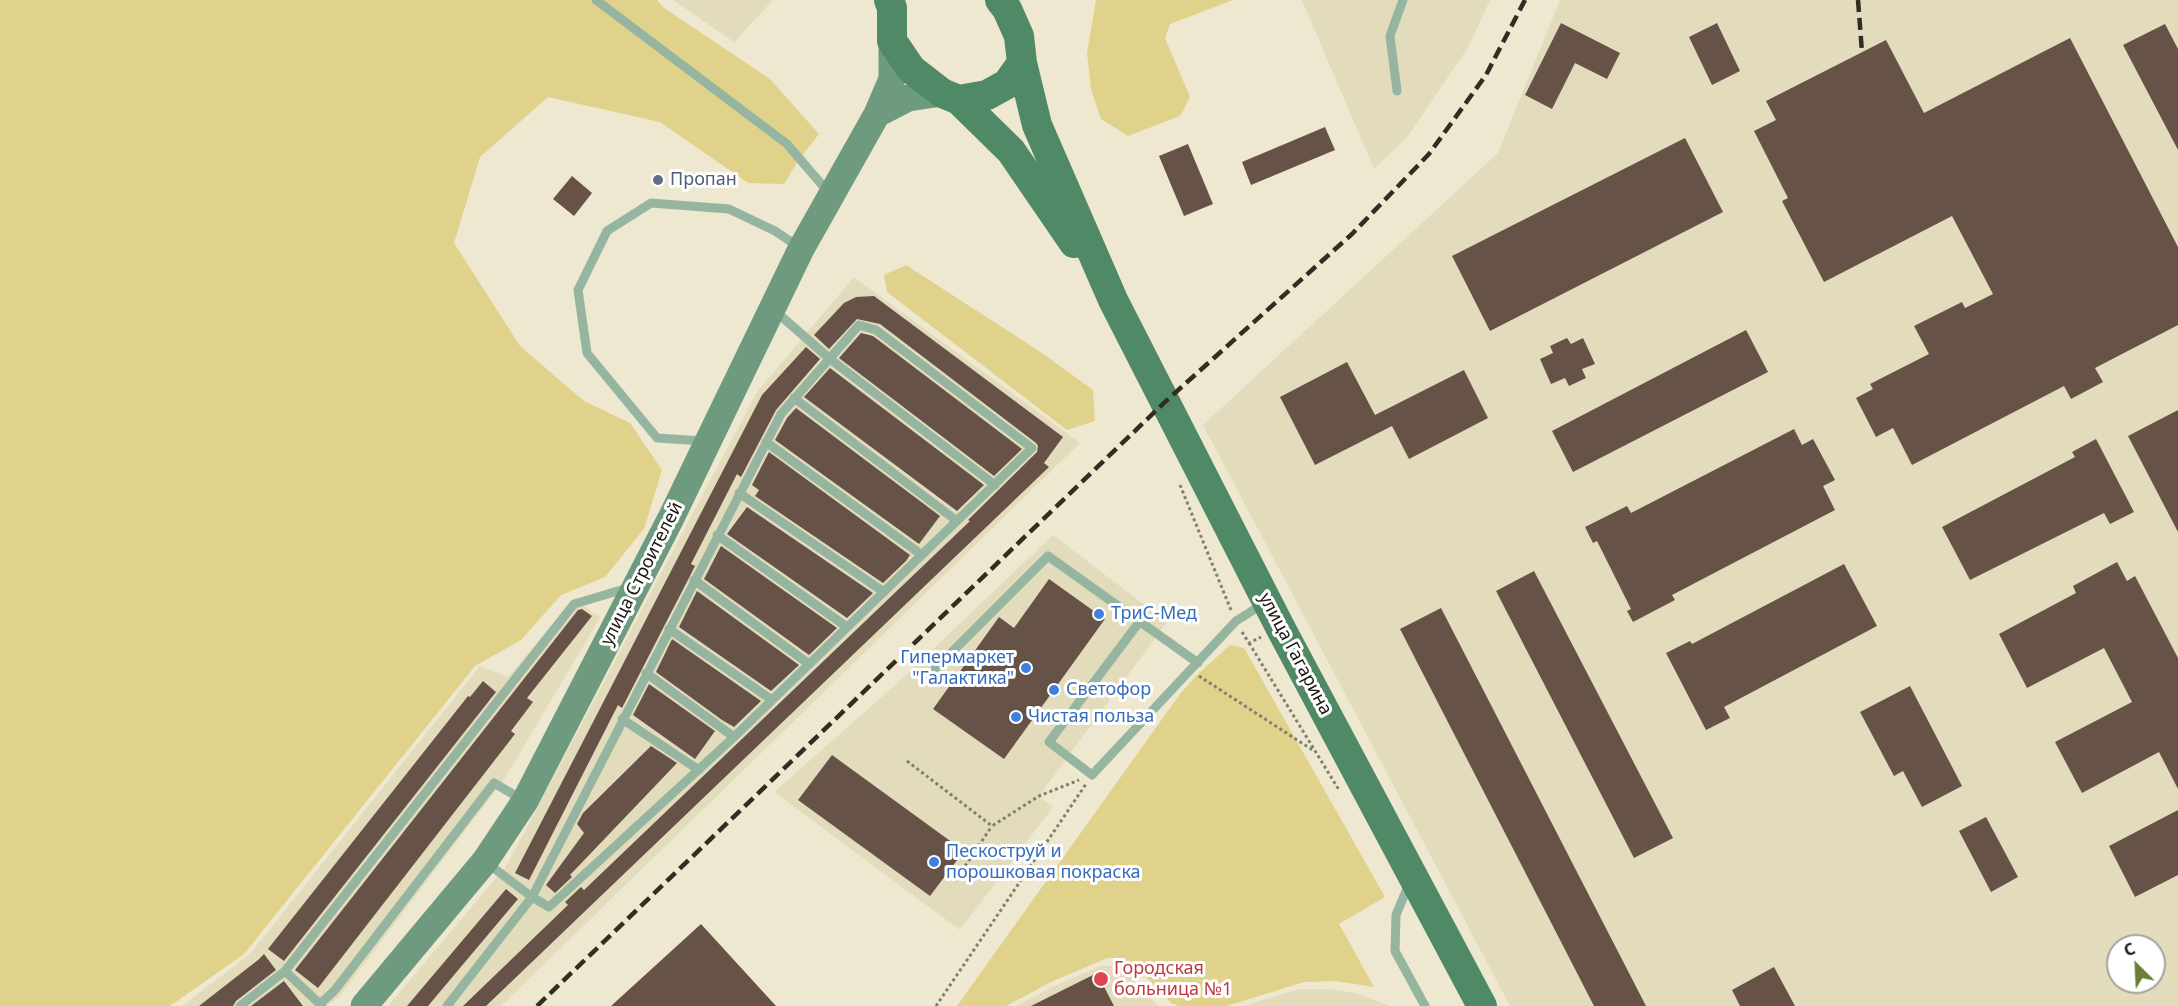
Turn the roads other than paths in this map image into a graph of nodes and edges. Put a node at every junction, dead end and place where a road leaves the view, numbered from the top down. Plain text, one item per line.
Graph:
1 (596, 0) edge
2 (1403, 0) edge
3 (892, 3) edge
4 (1007, 5) edge
5 (892, 41) junction
6 (1022, 63) junction
7 (1397, 91) dead end
8 (951, 97) junction
9 (877, 114) junction
10 (831, 195) junction
11 (801, 249) junction
12 (1113, 300) junction
13 (772, 309) junction
14 (830, 359) junction
15 (794, 398) junction
16 (708, 442) junction
17 (766, 442) junction
18 (994, 485) junction
19 (739, 493) junction
20 (957, 521) junction
21 (717, 535) junction
22 (922, 555) junction
23 (694, 580) junction
24 (636, 585) junction
25 (884, 592) junction
26 (1266, 601) junction
27 (1140, 621) junction
28 (847, 627) junction
29 (669, 629) junction
30 (1198, 663) junction
31 (809, 664) junction
32 (935, 669) dead end
33 (646, 673) junction
34 (772, 700) junction
35 (622, 719) junction
36 (734, 737) junction
37 (699, 770) junction
38 (525, 801) junction
39 (485, 861) junction
40 (1413, 873) junction
41 (532, 897) junction
42 (285, 971) junction
43 (321, 1005) edge
44 (240, 1006) edge
45 (364, 1006) edge
46 (447, 1006) edge
47 (1425, 1006) edge
48 (1482, 1006) edge

1 - 10 lane
2 - 7 lane
3 - 5 main road
4 - 6 main road
5 - 8 main road
5 - 9 main road, улица Строителей
6 - 8 main road
6 - 12 main road
8 - 9 main road
8 - 12 main road
9 - 10 main road, улица Строителей
10 - 11 main road, улица Строителей
11 - 13 main road, улица Строителей
11 - 16 lane
12 - 26 main road, улица Гагарина
13 - 14 lane
13 - 16 main road, улица Строителей
14 - 15 lane
14 - 18 lane
14 - 18 lane
15 - 17 lane
15 - 20 lane
16 - 24 main road, улица Строителей
17 - 19 lane
17 - 22 lane
18 - 20 lane
19 - 21 lane
19 - 25 lane
20 - 22 lane
21 - 23 lane
21 - 28 lane
22 - 25 lane
23 - 29 lane
23 - 31 lane
24 - 38 main road, улица Строителей
24 - 42 lane
25 - 28 lane
26 - 30 lane
26 - 40 main road, улица Гагарина
27 - 30 lane
27 - 30 lane
27 - 32 lane
28 - 31 lane
29 - 33 lane
29 - 34 lane
31 - 34 lane
33 - 35 lane
33 - 36 lane
34 - 36 lane
35 - 37 lane
35 - 41 lane
36 - 37 lane
37 - 41 lane
38 - 39 main road, улица Строителей
38 - 43 lane
39 - 41 lane
39 - 45 main road, улица Строителей
40 - 47 lane
40 - 48 main road, улица Гагарина
41 - 46 lane
42 - 43 lane
42 - 44 lane

